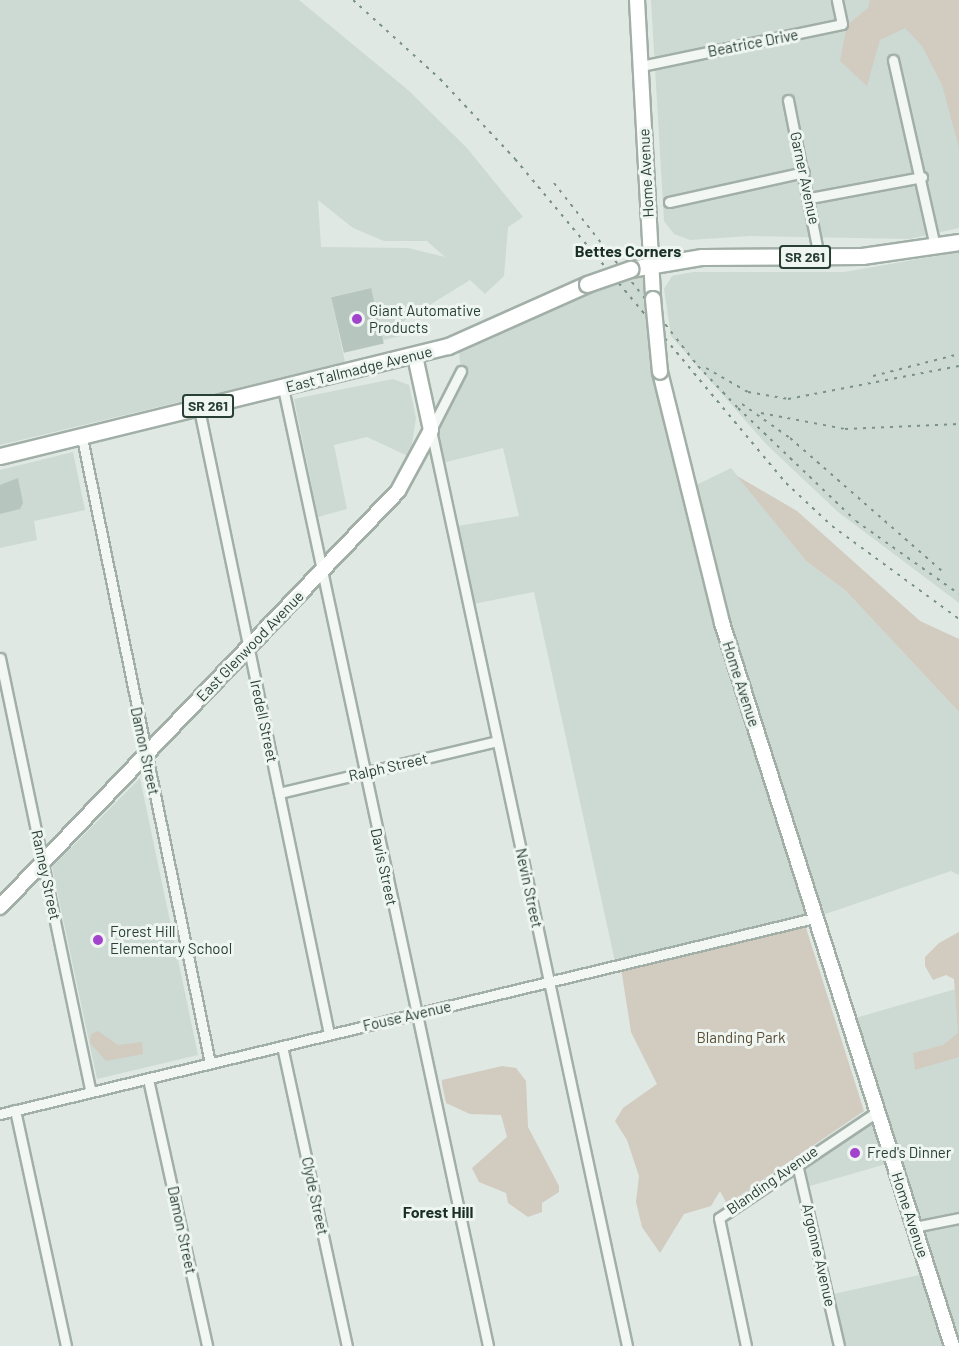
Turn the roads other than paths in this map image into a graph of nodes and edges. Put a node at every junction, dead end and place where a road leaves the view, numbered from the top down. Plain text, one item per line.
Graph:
1 (637, 0) edge
2 (837, 0) edge
3 (893, 60) dead end
4 (641, 66) junction
5 (788, 100) dead end
6 (804, 172) junction
7 (922, 177) junction
8 (810, 198) junction
9 (669, 201) dead end
10 (959, 242) edge
11 (935, 247) junction
12 (819, 257) junction
13 (650, 265) junction
14 (415, 356) junction
15 (461, 371) dead end
16 (283, 388) junction
17 (199, 409) junction
18 (431, 430) junction
19 (81, 438) junction
20 (0, 456) edge
21 (321, 571) junction
22 (249, 647) junction
23 (0, 658) edge
24 (497, 741) junction
25 (146, 754) junction
26 (363, 773) junction
27 (279, 793) junction
28 (42, 863) junction
29 (0, 906) edge
30 (814, 918) junction
31 (548, 982) junction
32 (415, 1014) junction
33 (329, 1034) junction
34 (282, 1046) junction
35 (210, 1064) junction
36 (148, 1079) junction
37 (91, 1092) junction
38 (15, 1110) junction
39 (877, 1112) junction
40 (0, 1114) edge
41 (797, 1164) junction
42 (959, 1218) edge
43 (914, 1227) junction
44 (66, 1346) edge
45 (207, 1346) edge
46 (347, 1346) edge
47 (488, 1346) edge
48 (627, 1346) edge
49 (746, 1346) edge
50 (839, 1346) edge
51 (952, 1346) edge

1 - 4 street, Home Avenue
2 - 4 street, Beatrice Drive
3 - 7 street
4 - 13 street, Home Avenue
5 - 6 street, Garner Avenue
6 - 8 street, Garner Avenue
6 - 9 street
7 - 8 street
7 - 11 street
8 - 12 street, Garner Avenue
10 - 11 main road, East Tallmadge Avenue / SR 261
11 - 12 main road, East Tallmadge Avenue / SR 261
12 - 13 main road, East Tallmadge Avenue / SR 261
13 - 14 main road, East Tallmadge Avenue / SR 261, bridge
13 - 30 street, Home Avenue, bridge
14 - 16 main road, East Tallmadge Avenue / SR 261
14 - 18 street
15 - 18 street
16 - 17 main road, East Tallmadge Avenue / SR 261
16 - 21 street, Davis Street
17 - 19 main road, East Tallmadge Avenue / SR 261
17 - 22 street, Iredell Street
18 - 21 street, East Glenwood Avenue
18 - 24 street, Nevin Street
19 - 20 main road, East Tallmadge Avenue / SR 261
19 - 25 street, Damon Street
21 - 22 street, East Glenwood Avenue
21 - 26 street, Davis Street
22 - 25 street, East Glenwood Avenue
22 - 27 street, Iredell Street
23 - 28 street, Ranney Street
24 - 26 street, Ralph Street
24 - 31 street, Nevin Street
25 - 28 street, East Glenwood Avenue
25 - 35 street, Damon Street
26 - 27 street, Ralph Street
26 - 32 street, Davis Street
27 - 33 street, Iredell Street
28 - 29 street, East Glenwood Avenue
28 - 37 street, Ranney Street
30 - 31 street, Fouse Avenue
30 - 39 street, Home Avenue
31 - 32 street, Fouse Avenue
31 - 48 street, Nevin Street
32 - 33 street, Fouse Avenue
32 - 47 street, Davis Street
33 - 34 street, Fouse Avenue
34 - 35 street, Fouse Avenue
34 - 46 street, Clyde Street
35 - 36 street, Fouse Avenue
36 - 37 street, Fouse Avenue
36 - 45 street, Damon Street
37 - 38 street, Fouse Avenue
38 - 40 street, Fouse Avenue
38 - 44 street
39 - 41 street, Blanding Avenue
39 - 43 street, Home Avenue
41 - 49 street, Blanding Avenue
41 - 50 street, Argonne Avenue
42 - 43 street
43 - 51 street, Home Avenue

